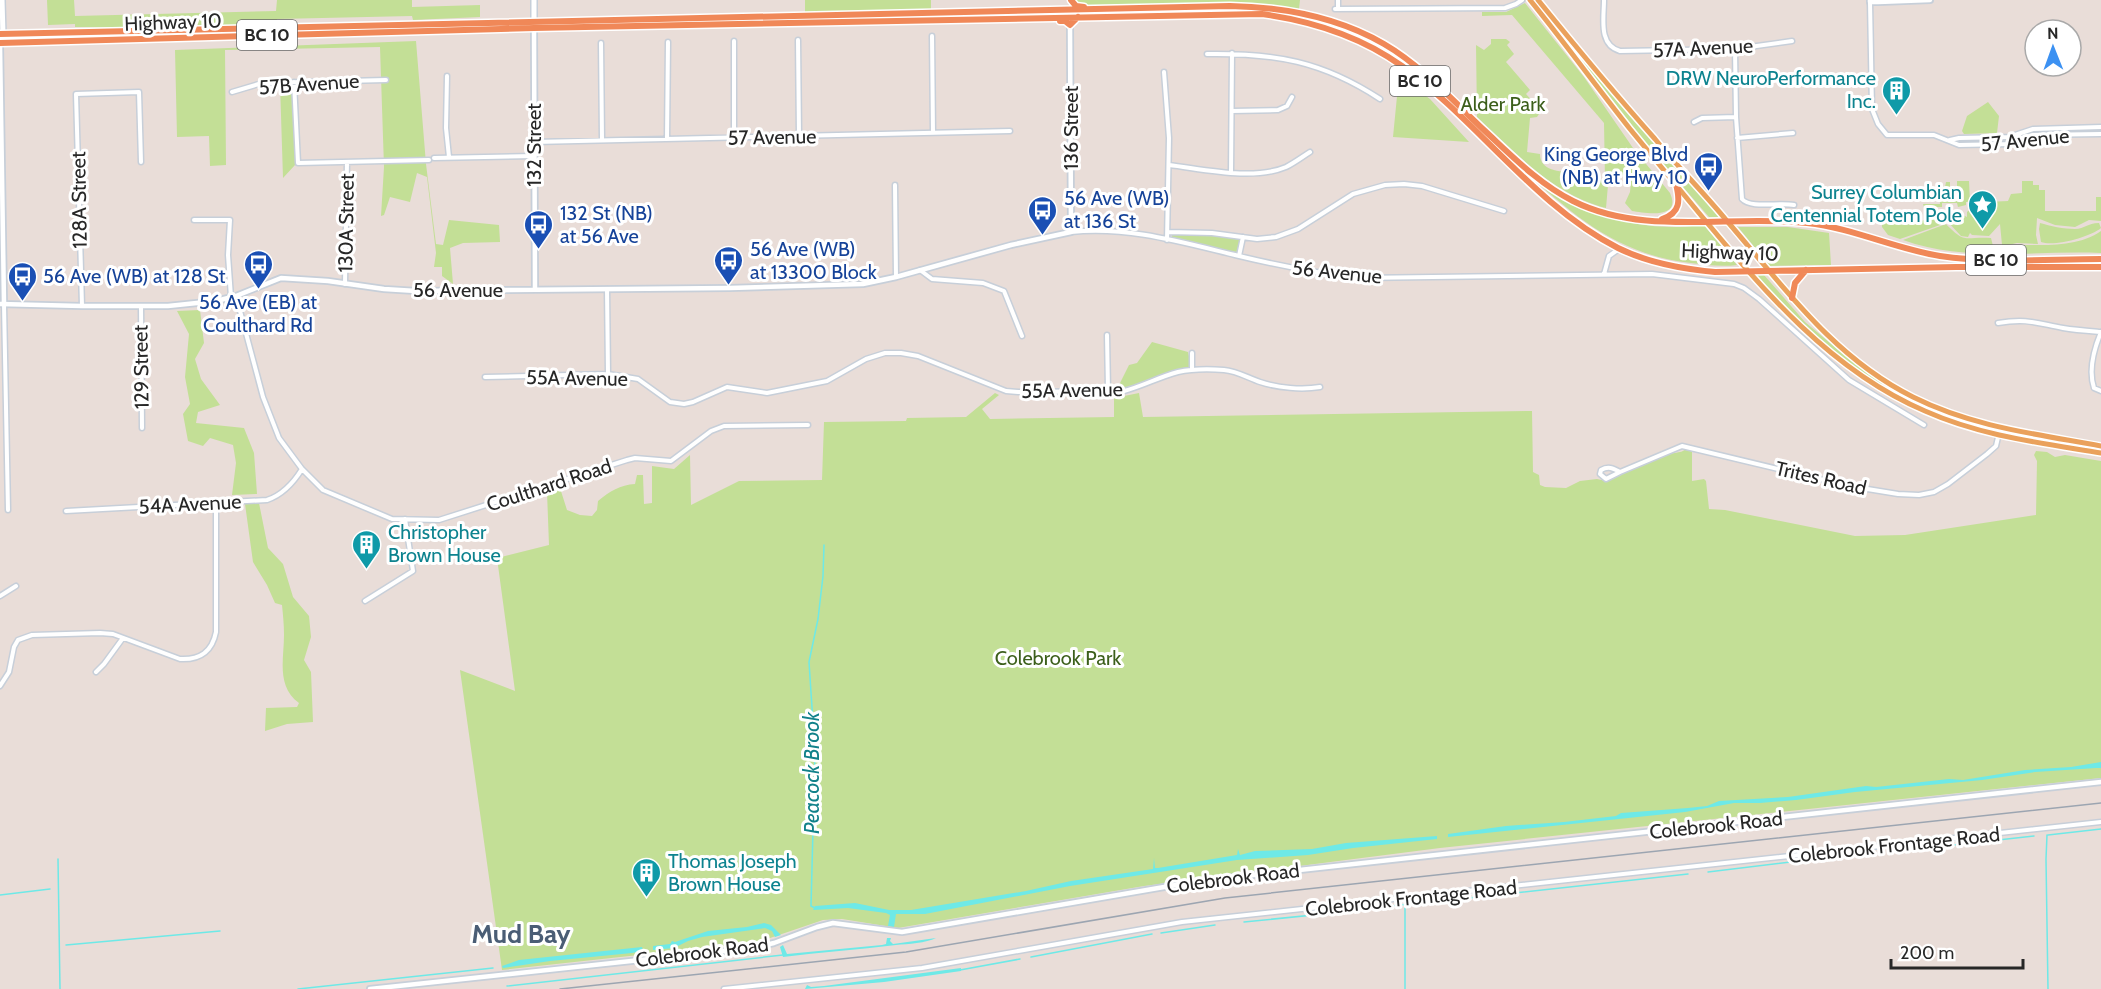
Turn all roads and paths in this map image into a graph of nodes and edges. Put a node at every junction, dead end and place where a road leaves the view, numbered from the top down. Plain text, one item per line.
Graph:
1 (2, 0) edge
2 (534, 0) edge
3 (1071, 0) edge
4 (1338, 0) edge
5 (1522, 0) edge
6 (1530, 0) edge
7 (1538, 0) edge
8 (1604, 0) edge
9 (1930, 0) edge
10 (1870, 1) edge
11 (1144, 9) junction
12 (1061, 11) junction
13 (1079, 17) junction
14 (1002, 18) junction
15 (534, 24) junction
16 (1070, 24) junction
17 (2, 34) edge
18 (932, 36) dead end
19 (734, 40) dead end
20 (798, 40) dead end
21 (1792, 41) dead end
22 (668, 42) dead end
23 (0, 43) edge
24 (601, 43) dead end
25 (1735, 49) junction
26 (1207, 54) dead end
27 (1232, 54) junction
28 (1164, 72) dead end
29 (447, 76) dead end
30 (386, 80) dead end
31 (294, 82) junction
32 (232, 92) dead end
33 (1292, 97) dead end
34 (1380, 99) dead end
35 (1232, 111) junction
36 (1736, 117) junction
37 (1694, 122) dead end
38 (2101, 128) edge
39 (1010, 131) dead end
40 (933, 133) junction
41 (1792, 133) dead end
42 (2101, 134) edge
43 (799, 136) junction
44 (734, 137) junction
45 (1737, 138) junction
46 (668, 139) junction
47 (602, 140) junction
48 (1950, 141) junction
49 (533, 142) junction
50 (1310, 152) dead end
51 (534, 156) junction
52 (448, 157) junction
53 (141, 162) dead end
54 (347, 162) junction
55 (1169, 165) junction
56 (1231, 172) junction
57 (1676, 184) junction
58 (895, 185) dead end
59 (1794, 205) dead end
60 (1504, 212) dead end
61 (194, 220) dead end
62 (1656, 221) junction
63 (1706, 221) junction
64 (1727, 221) junction
65 (1071, 232) junction
66 (1168, 232) junction
67 (1243, 237) junction
68 (1167, 240) junction
69 (1619, 249) junction
70 (1239, 256) junction
71 (2101, 259) edge
72 (2101, 267) edge
73 (920, 270) junction
74 (1806, 270) junction
75 (1748, 271) junction
76 (1769, 271) junction
77 (1604, 274) junction
78 (896, 277) junction
79 (345, 284) junction
80 (536, 289) junction
81 (607, 289) junction
82 (233, 296) junction
83 (1792, 298) junction
84 (2, 304) edge
85 (82, 306) junction
86 (141, 306) junction
87 (1998, 323) dead end
88 (2101, 332) edge
89 (1107, 335) dead end
90 (1022, 336) dead end
91 (1192, 353) dead end
92 (1192, 370) junction
93 (608, 374) junction
94 (1860, 375) junction
95 (485, 376) dead end
96 (1854, 383) junction
97 (1320, 387) dead end
98 (1108, 390) junction
99 (2101, 391) edge
100 (808, 425) dead end
101 (1924, 425) dead end
102 (142, 428) dead end
103 (2000, 429) junction
104 (1999, 436) junction
105 (2101, 446) edge
106 (2101, 453) edge
107 (302, 469) junction
108 (1620, 472) junction
109 (216, 503) junction
110 (8, 510) dead end
111 (66, 511) dead end
112 (405, 519) junction
113 (16, 586) dead end
114 (0, 596) edge
115 (365, 601) dead end
116 (123, 638) junction
117 (96, 672) dead end
118 (0, 686) edge
119 (2101, 782) edge
120 (2101, 822) edge
121 (370, 989) edge
122 (724, 989) edge

1 - 17 main road
2 - 15 main road, 132 Street
3 - 11 highway
3 - 12 highway
4 - 5 street
6 - 57 main road
7 - 64 main road
8 - 25 street, 57A Avenue
9 - 10 street
10 - 48 street, 57 Avenue
11 - 12 highway, Highway 10 / BC 10
11 - 62 highway, Highway 10 / BC 10
12 - 15 highway, Highway 10 / BC 10
13 - 14 highway, Highway 10 / BC 10
13 - 16 highway
13 - 69 highway, Highway 10 / BC 10
14 - 15 highway, Highway 10 / BC 10
14 - 16 highway
15 - 17 highway, Highway 10 / BC 10
15 - 23 highway, Highway 10 / BC 10
15 - 49 street, 132 Street
16 - 65 street, 136 Street
17 - 23 main road
18 - 40 street
19 - 44 street
20 - 43 street
21 - 25 street, 57A Avenue
22 - 46 street
23 - 84 street
24 - 47 street
25 - 36 street
26 - 27 street
27 - 34 street
27 - 35 street
28 - 55 street
29 - 52 street
30 - 31 street, 57B Avenue
31 - 32 street, 57B Avenue
31 - 54 street
33 - 35 street
35 - 56 street
36 - 37 street
36 - 45 street
38 - 48 street, 57 Avenue
39 - 40 street, 57 Avenue
40 - 43 street, 57 Avenue
41 - 45 street
42 - 48 street, 57 Avenue
43 - 44 street, 57 Avenue
44 - 46 street, 57 Avenue
45 - 59 street
46 - 47 street, 57 Avenue
47 - 49 street, 57 Avenue
49 - 51 street, 132 Street
50 - 56 street
51 - 52 street
51 - 80 street, 132 Street
52 - 54 street
53 - 85 street, 128A Street
54 - 79 street, 130A Street
55 - 56 street
55 - 66 street
57 - 62 highway
57 - 63 main road
58 - 78 street
60 - 67 street
61 - 82 street, Coulthard Road
62 - 63 highway, Highway 10 / BC 10
63 - 64 highway, Highway 10 / BC 10
63 - 75 main road
64 - 71 highway, Highway 10 / BC 10
64 - 76 main road
65 - 68 street, 56 Avenue
65 - 73 street, 56 Avenue
66 - 67 street
66 - 68 street
67 - 70 street
68 - 70 street, 56 Avenue
69 - 75 highway, Highway 10 / BC 10
69 - 77 street
70 - 77 street, 56 Avenue
72 - 74 highway, Highway 10 / BC 10
73 - 78 street, 56 Avenue
73 - 90 street
74 - 76 highway, Highway 10 / BC 10
74 - 83 highway
75 - 76 highway, Highway 10 / BC 10
75 - 94 main road
76 - 83 main road
77 - 96 street, 56 Avenue
78 - 81 street, 56 Avenue
79 - 80 street, 56 Avenue
79 - 82 street, 56 Avenue
80 - 81 street, 56 Avenue
81 - 93 street
82 - 86 street, 56 Avenue
82 - 107 street, Coulthard Road
83 - 103 main road
84 - 85 street, 56 Avenue
84 - 110 street
85 - 86 street, 56 Avenue
86 - 102 street, 129 Street
87 - 88 street
88 - 99 street
89 - 98 street
91 - 92 street
92 - 97 street, 55A Avenue
92 - 98 street, 55A Avenue
93 - 95 street, 55A Avenue
93 - 98 street, 55A Avenue
94 - 96 street
94 - 104 main road
96 - 101 street, 56 Avenue
100 - 112 street, Coulthard Road
103 - 104 street
103 - 105 main road
104 - 106 main road
104 - 108 street, Trites Road
107 - 109 street, 54A Avenue
107 - 112 street, Coulthard Road
108 - 108 street, Trites Road
109 - 111 street, 54A Avenue
109 - 116 street
112 - 115 street
113 - 114 street
116 - 117 street
116 - 118 street
119 - 121 street, Colebrook Road
120 - 122 street, Colebrook Frontage Road

